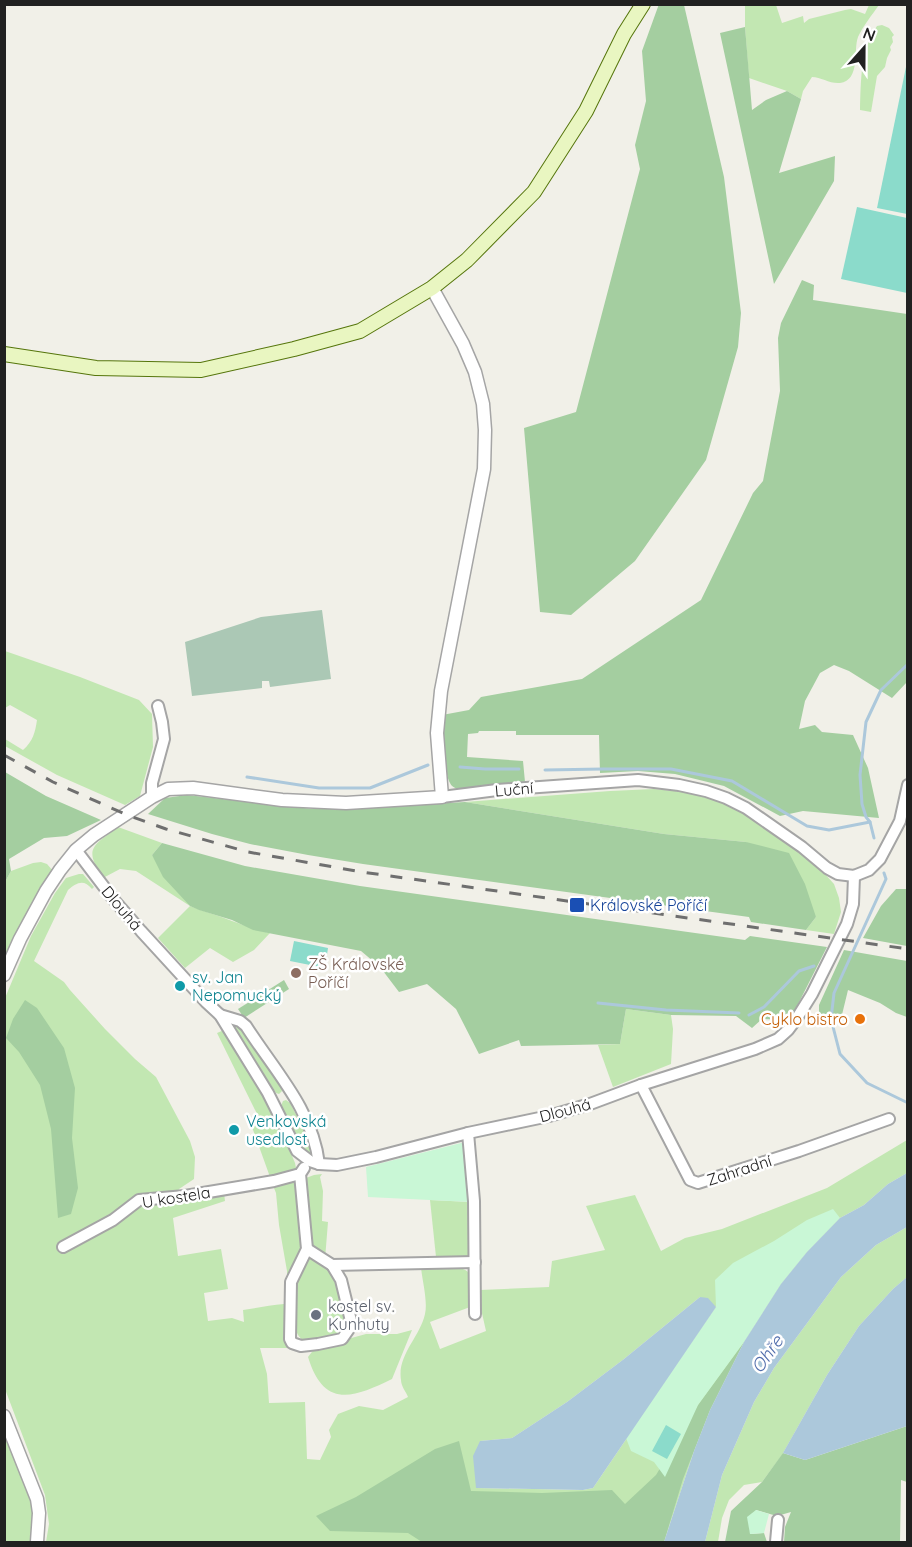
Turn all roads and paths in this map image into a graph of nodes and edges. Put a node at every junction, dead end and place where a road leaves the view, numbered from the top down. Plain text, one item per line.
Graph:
1 (643, 4) edge
2 (432, 288) junction
3 (4, 354) edge
4 (158, 706) dead end
5 (908, 785) edge
6 (152, 797) junction
7 (442, 798) junction
8 (76, 850) junction
9 (854, 876) junction
10 (4, 975) edge
11 (220, 1015) junction
12 (641, 1085) junction
13 (889, 1119) dead end
14 (468, 1133) junction
15 (314, 1162) junction
16 (300, 1174) junction
17 (63, 1247) dead end
18 (307, 1249) junction
19 (475, 1262) junction
20 (332, 1265) junction
21 (475, 1314) dead end
22 (4, 1416) edge
23 (778, 1521) dead end
24 (37, 1542) edge
25 (776, 1542) edge

1 - 2 main road
2 - 3 main road
2 - 7 street
4 - 6 street
5 - 9 street
6 - 7 street, Luční
6 - 8 street, Luční
7 - 9 street, Luční
8 - 10 street, Luční
8 - 11 street, Dlouhá
9 - 12 street, Dlouhá
11 - 15 street, Dlouhá
11 - 15 street, Dlouhá
12 - 13 street, Zahradní
12 - 14 street, Dlouhá
14 - 15 street, Dlouhá
14 - 19 street
15 - 16 street
16 - 17 street, U kostela
16 - 18 street
18 - 20 street
18 - 20 street
19 - 20 street
19 - 21 street
22 - 24 street
23 - 25 street

